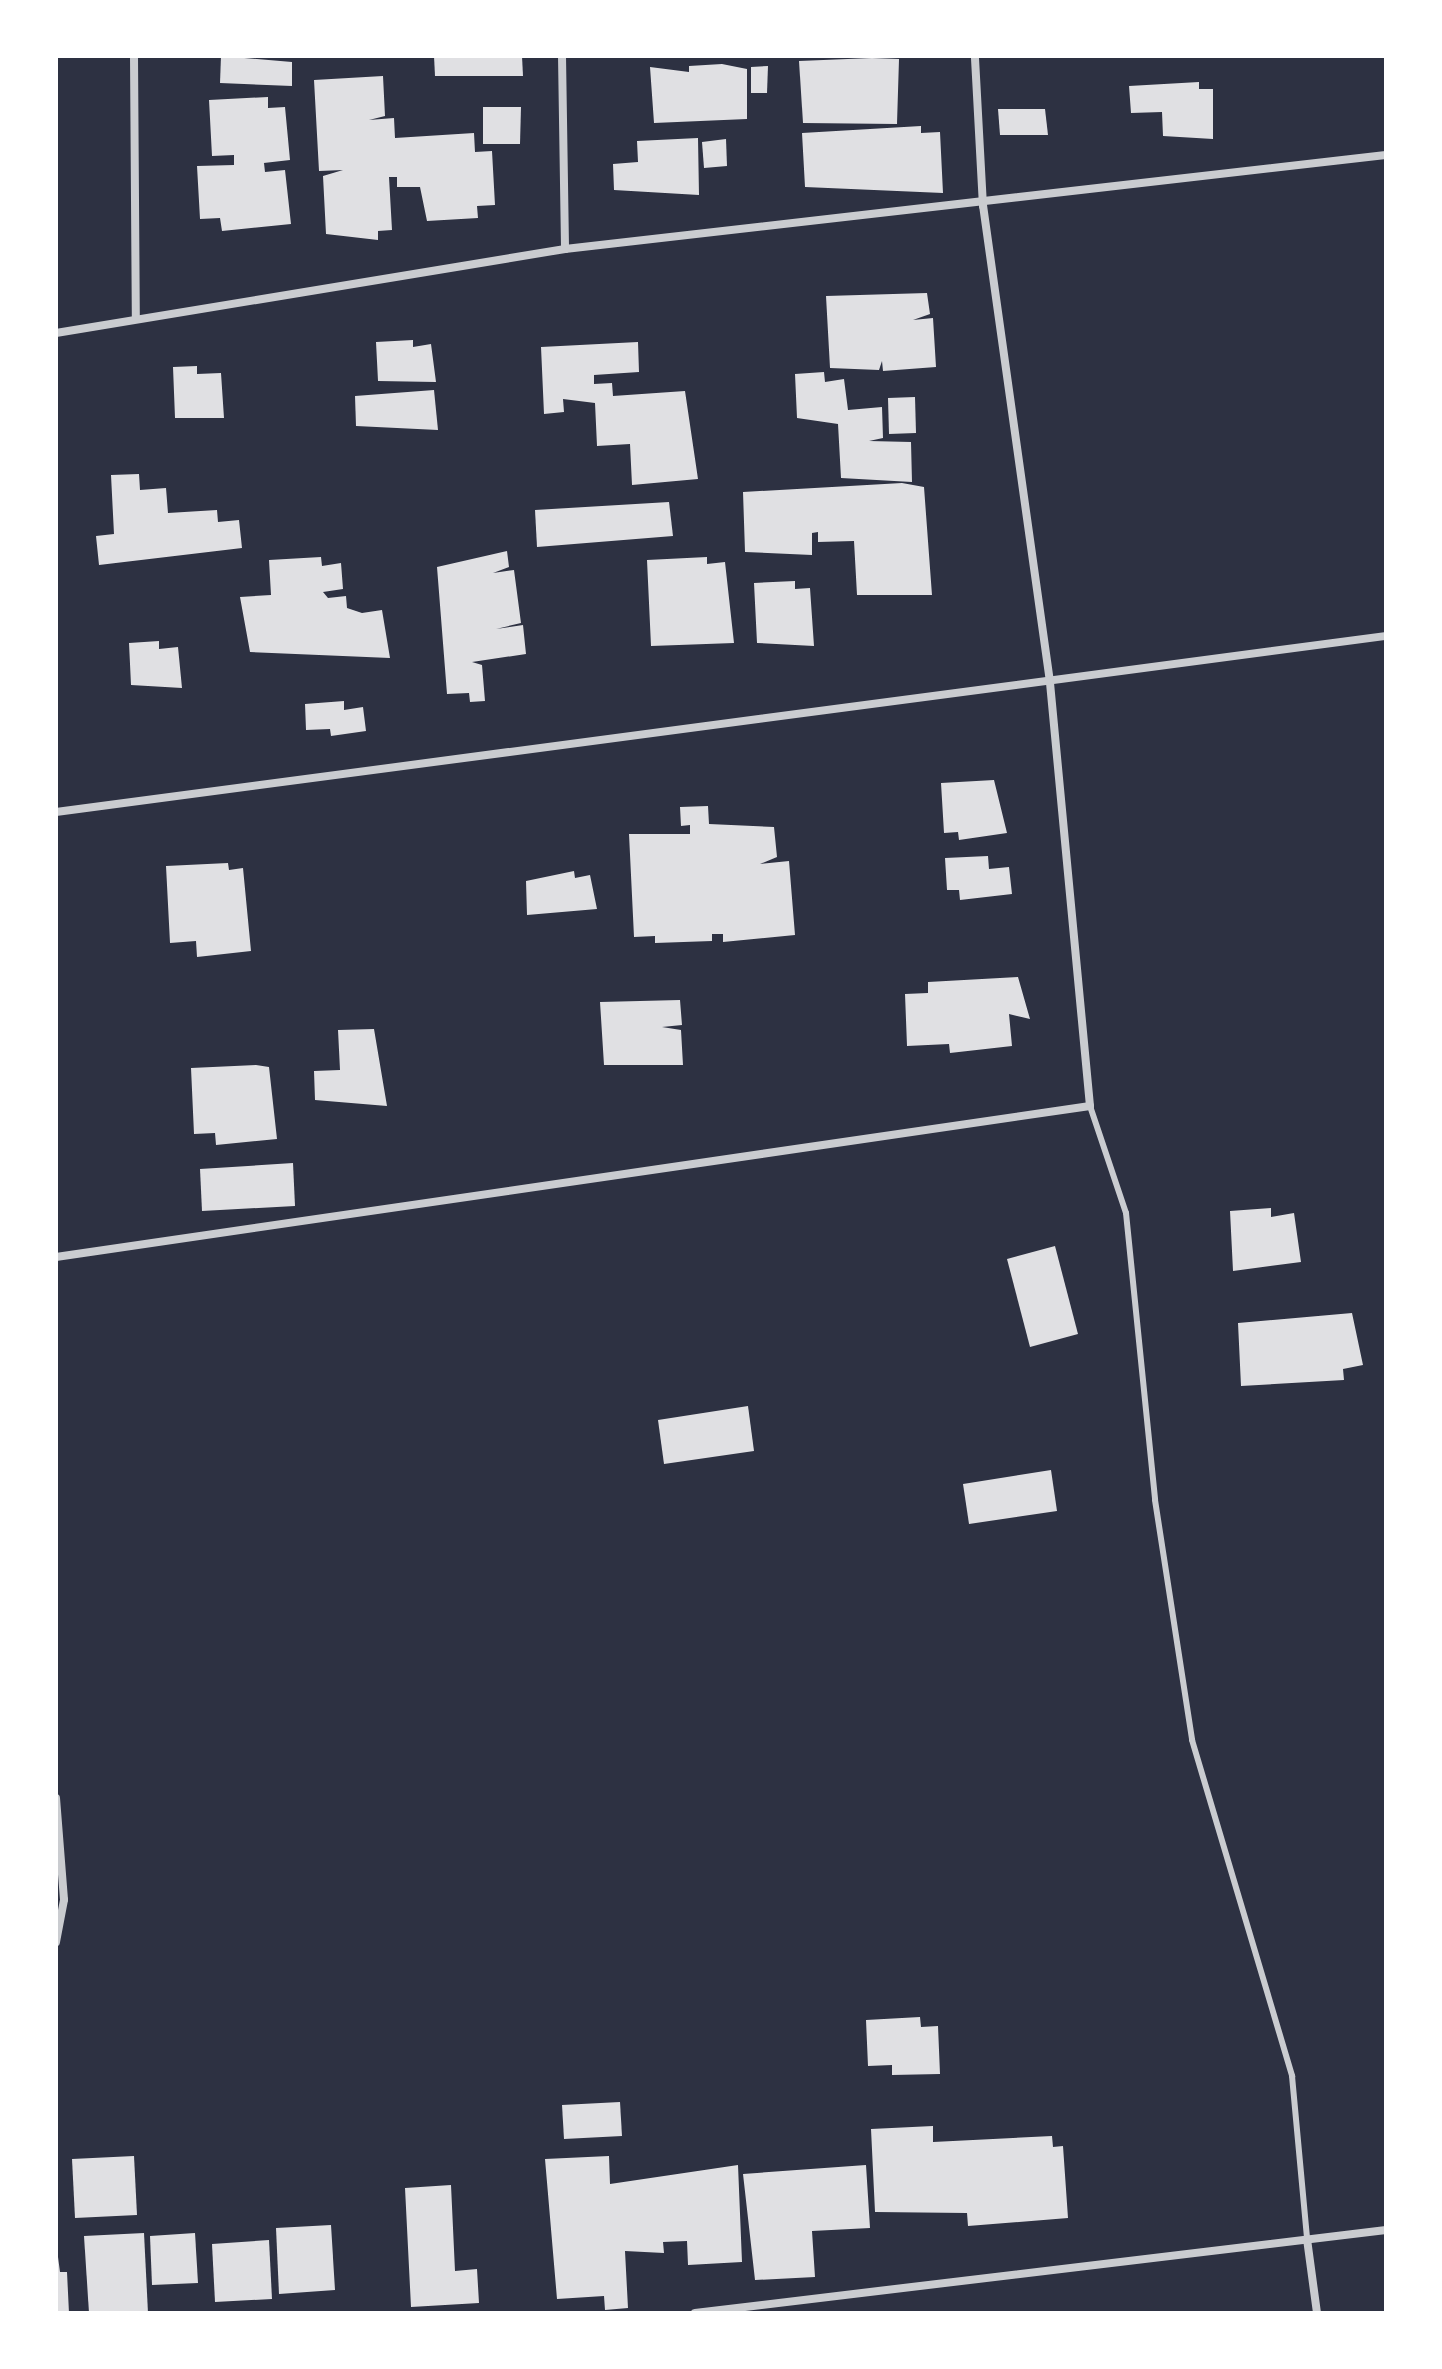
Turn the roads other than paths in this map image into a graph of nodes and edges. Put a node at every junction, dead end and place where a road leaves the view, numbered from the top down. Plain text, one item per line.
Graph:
1 (134, 56) edge
2 (562, 56) edge
3 (975, 56) edge
4 (1386, 155) edge
5 (983, 206) junction
6 (565, 249) junction
7 (136, 319) junction
8 (56, 333) edge
9 (1386, 636) edge
10 (1050, 682) junction
11 (56, 812) edge
12 (1090, 1106) junction
13 (56, 1257) edge
14 (56, 1798) edge
15 (56, 1942) edge
16 (1386, 2230) edge
17 (1307, 2239) junction
18 (695, 2313) edge
19 (1317, 2313) edge

1 - 7 street
2 - 6 street
3 - 5 street
4 - 5 street
5 - 6 street
5 - 10 street
6 - 7 street
7 - 8 street
9 - 10 street
10 - 11 street
10 - 12 street
12 - 13 street
12 - 17 lane
14 - 15 street
16 - 17 street
17 - 18 street
17 - 19 street

